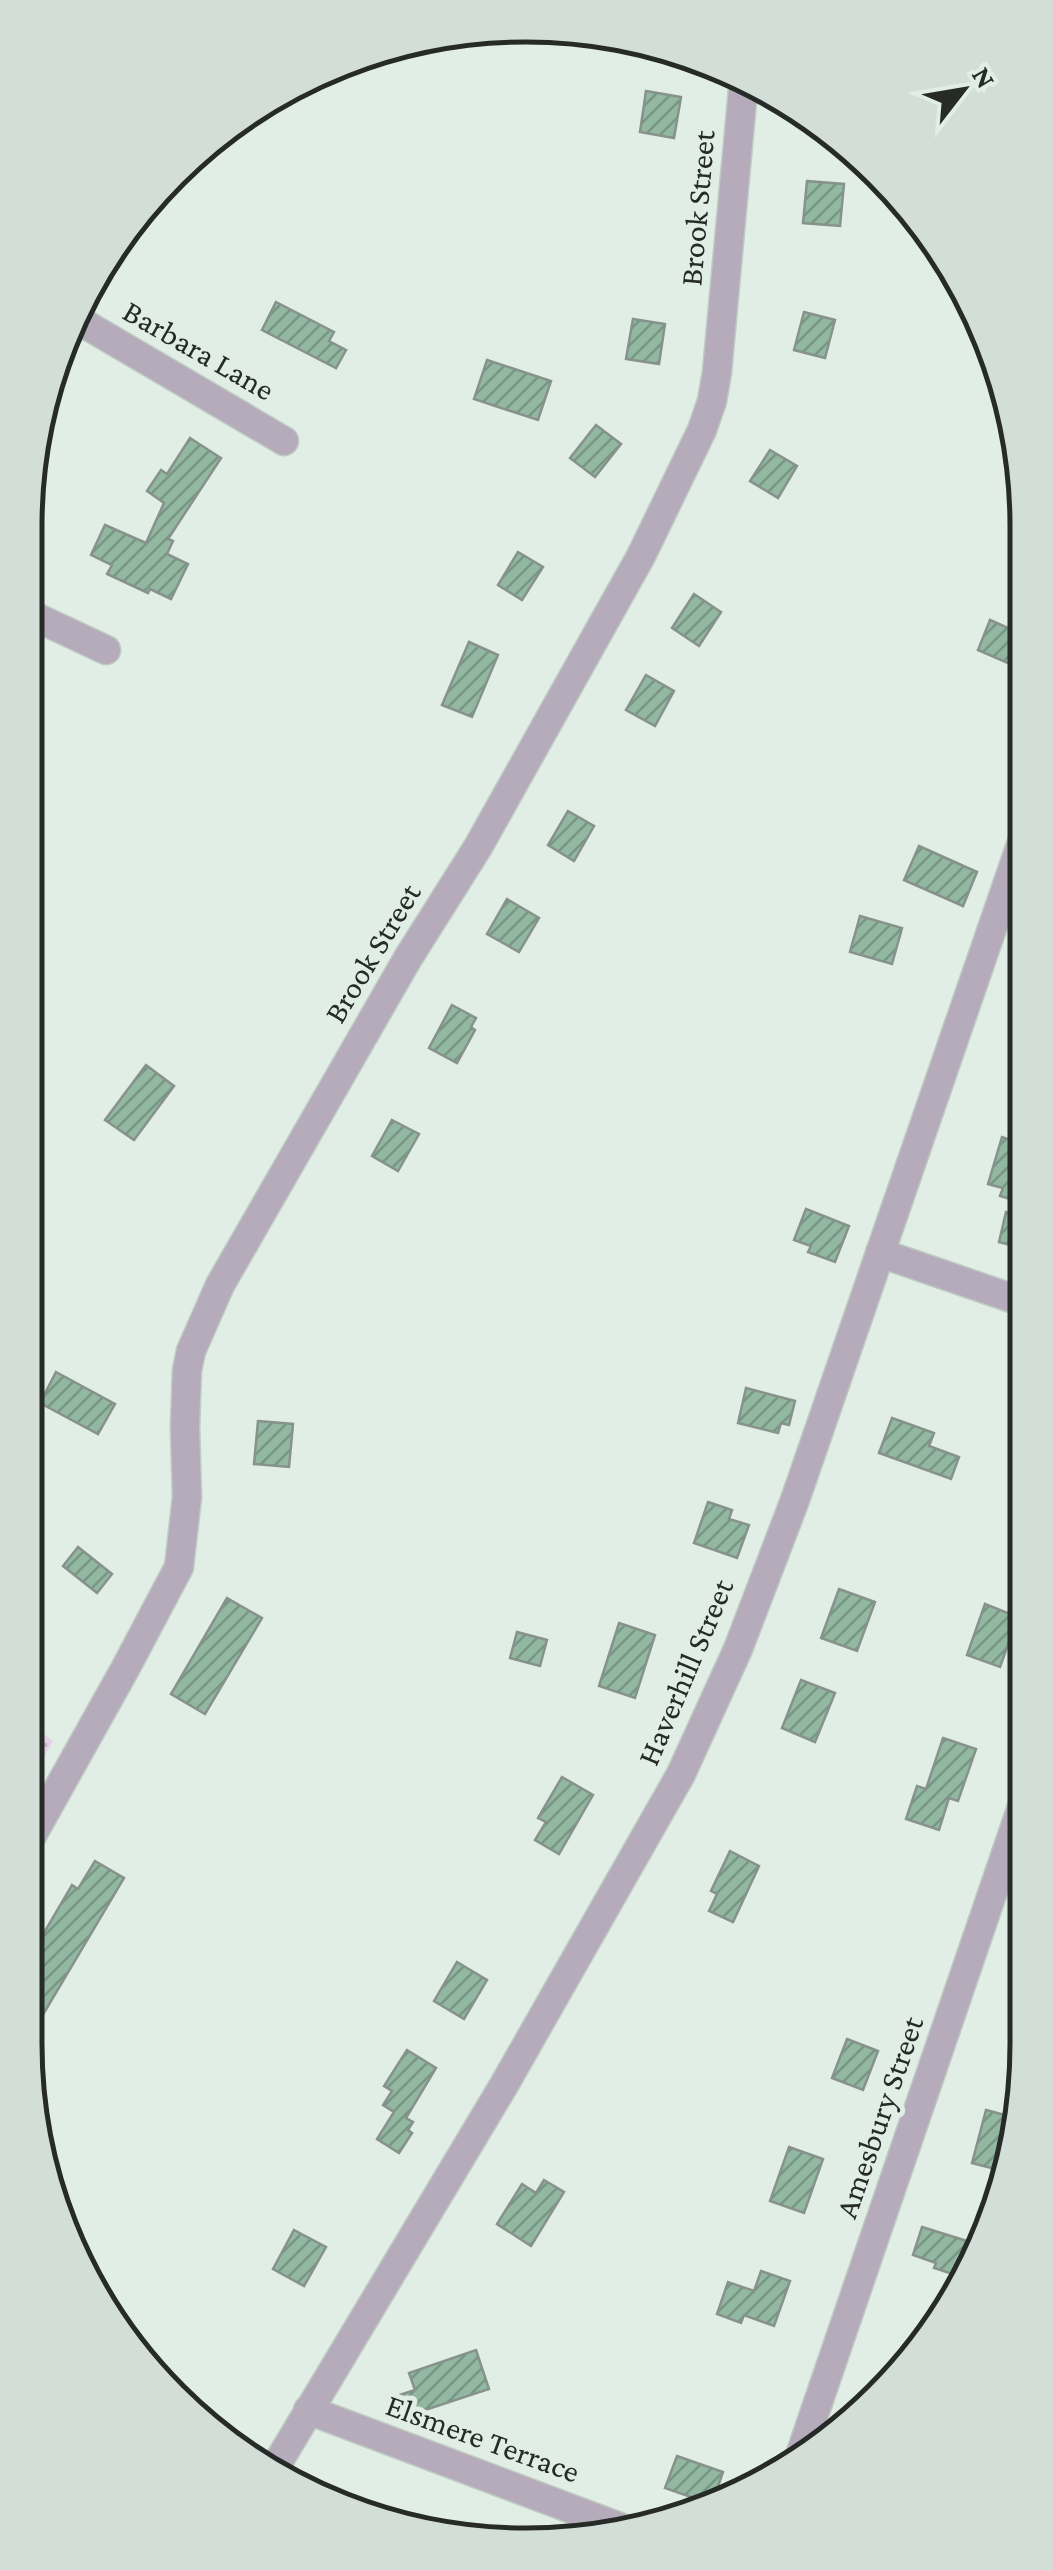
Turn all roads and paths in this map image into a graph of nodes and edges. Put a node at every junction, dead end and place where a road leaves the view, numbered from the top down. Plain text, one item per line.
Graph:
1 (743, 93) edge
2 (86, 325) edge
3 (284, 441) dead end
4 (42, 620) edge
5 (106, 650) dead end
6 (1010, 876) edge
7 (880, 1253) junction
8 (1010, 1298) edge
9 (42, 1818) edge
10 (1010, 1842) edge
11 (308, 2410) junction
12 (806, 2438) edge
13 (279, 2460) edge
14 (603, 2521) edge

1 - 9 street, Brook Street
2 - 3 street, Barbara Lane
4 - 5 street
6 - 7 street, Haverhill Street
7 - 8 street
7 - 11 street, Haverhill Street
10 - 12 street, Amesbury Street
11 - 13 street, Haverhill Street
11 - 14 street, Elsmere Terrace

